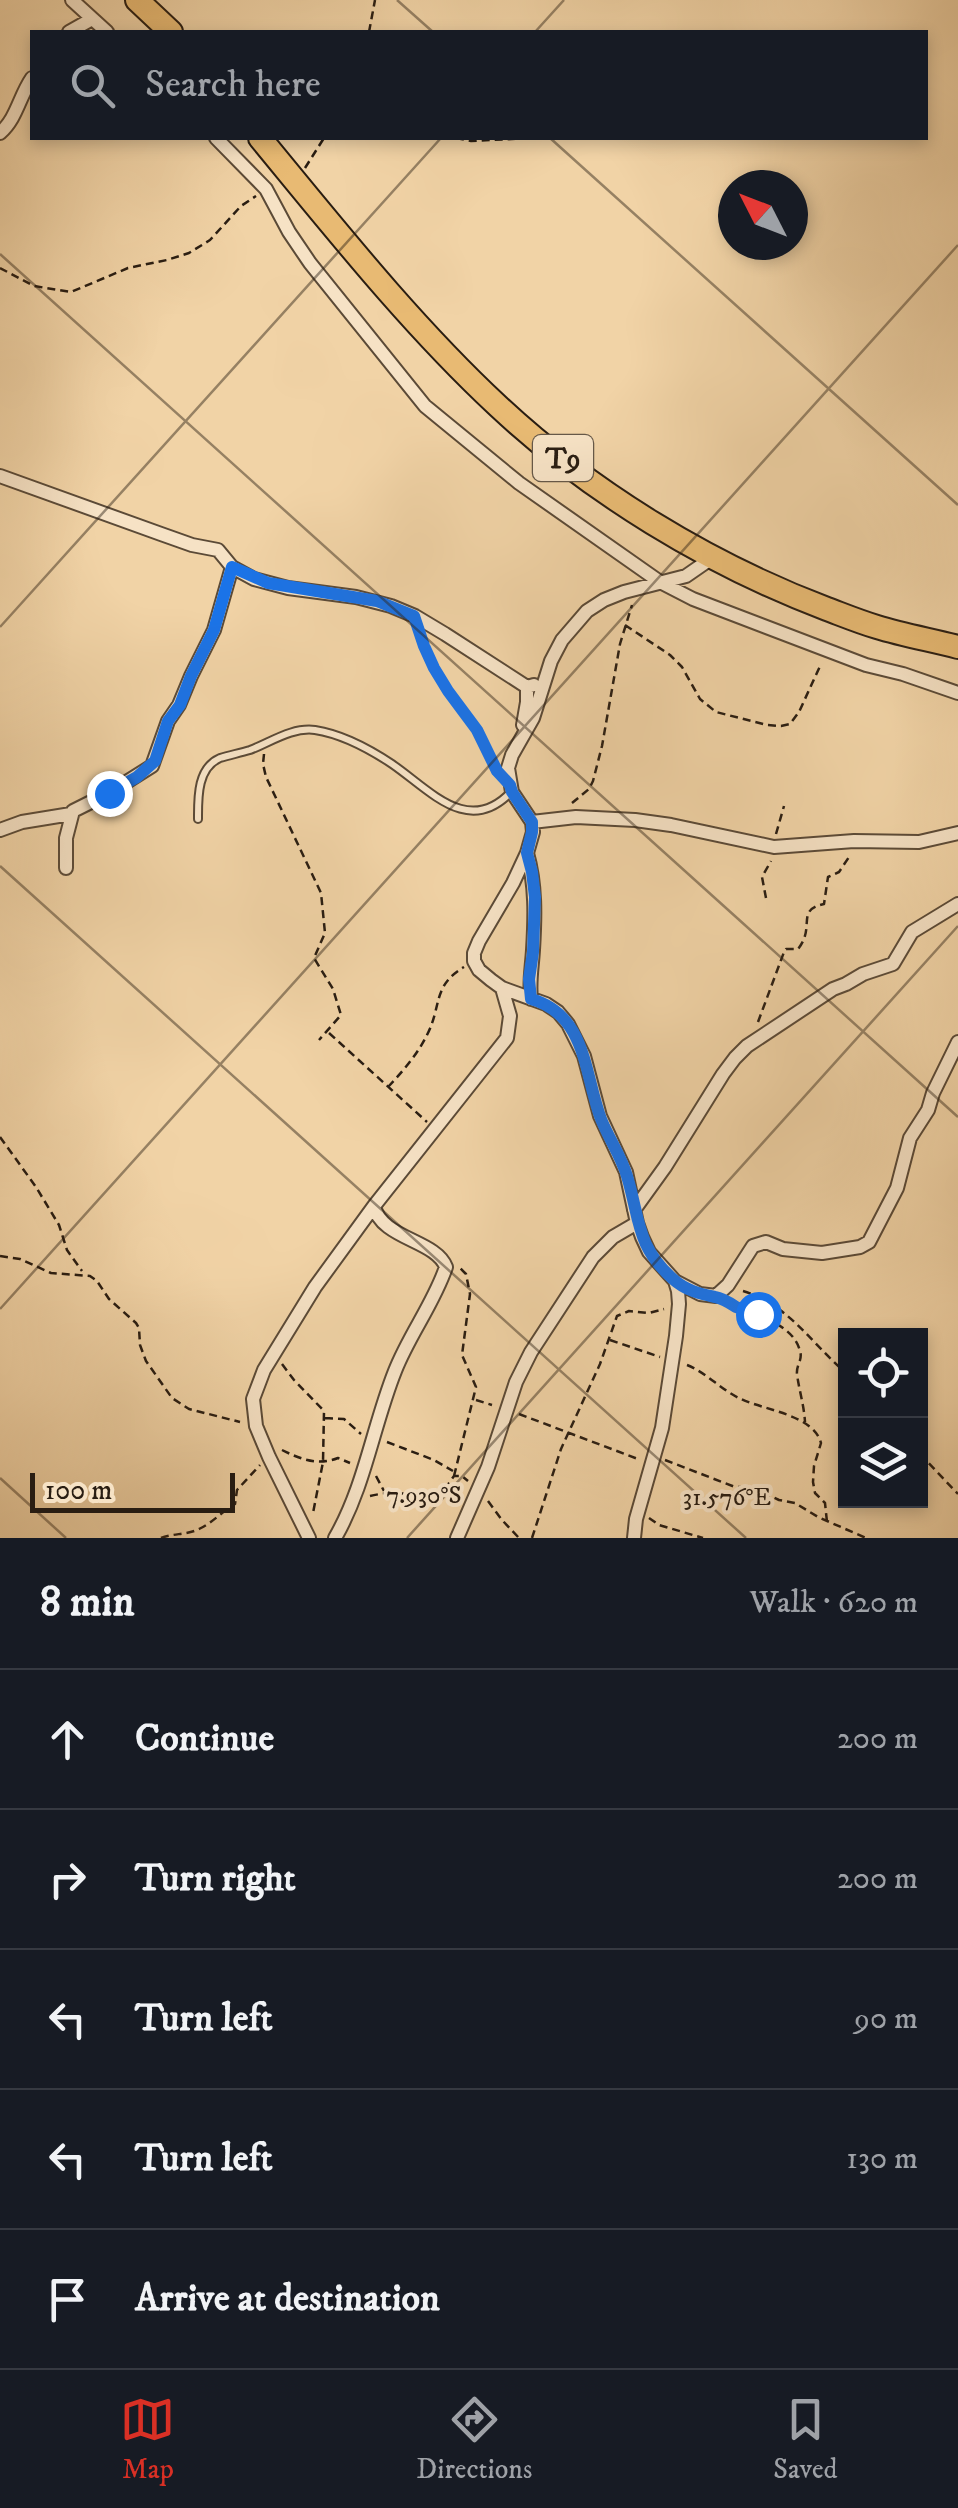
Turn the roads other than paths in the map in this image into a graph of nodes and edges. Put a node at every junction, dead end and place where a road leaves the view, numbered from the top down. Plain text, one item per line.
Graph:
1 (72, 0) edge
2 (137, 0) edge
3 (92, 19) junction
4 (73, 30) edge
5 (104, 30) edge
6 (169, 30) edge
7 (30, 82) edge
8 (0, 133) edge
9 (218, 140) edge
10 (262, 140) edge
11 (0, 476) edge
12 (712, 558) junction
13 (232, 567) junction
14 (660, 582) junction
15 (958, 647) edge
16 (546, 678) junction
17 (527, 687) junction
18 (958, 693) edge
19 (522, 737) junction
20 (511, 788) junction
21 (500, 803) junction
22 (71, 814) junction
23 (529, 816) junction
24 (198, 819) dead end
25 (0, 830) edge
26 (958, 833) edge
27 (527, 853) junction
28 (66, 868) dead end
29 (958, 904) edge
30 (502, 988) junction
31 (531, 999) junction
32 (958, 1042) edge
33 (374, 1206) junction
34 (635, 1217) junction
35 (674, 1281) junction
36 (308, 1536) edge
37 (334, 1538) edge
38 (458, 1538) edge
39 (634, 1538) edge

1 - 3 street
2 - 6 highway
3 - 4 street
3 - 5 street
7 - 8 street
9 - 14 street
10 - 12 highway, T9
11 - 13 street
12 - 14 street
12 - 15 highway, T9
13 - 17 street
13 - 22 street
14 - 16 street
14 - 18 street
16 - 17 street
16 - 19 street
17 - 19 street
19 - 20 street
20 - 21 lane
20 - 23 street
21 - 23 lane
21 - 24 lane
22 - 25 street
22 - 28 street
23 - 26 street
23 - 27 street
27 - 30 street
27 - 31 street
29 - 34 street
30 - 31 street
30 - 33 street
31 - 34 street
32 - 35 street
33 - 36 street
33 - 37 street
34 - 35 street
34 - 38 street
35 - 39 street

